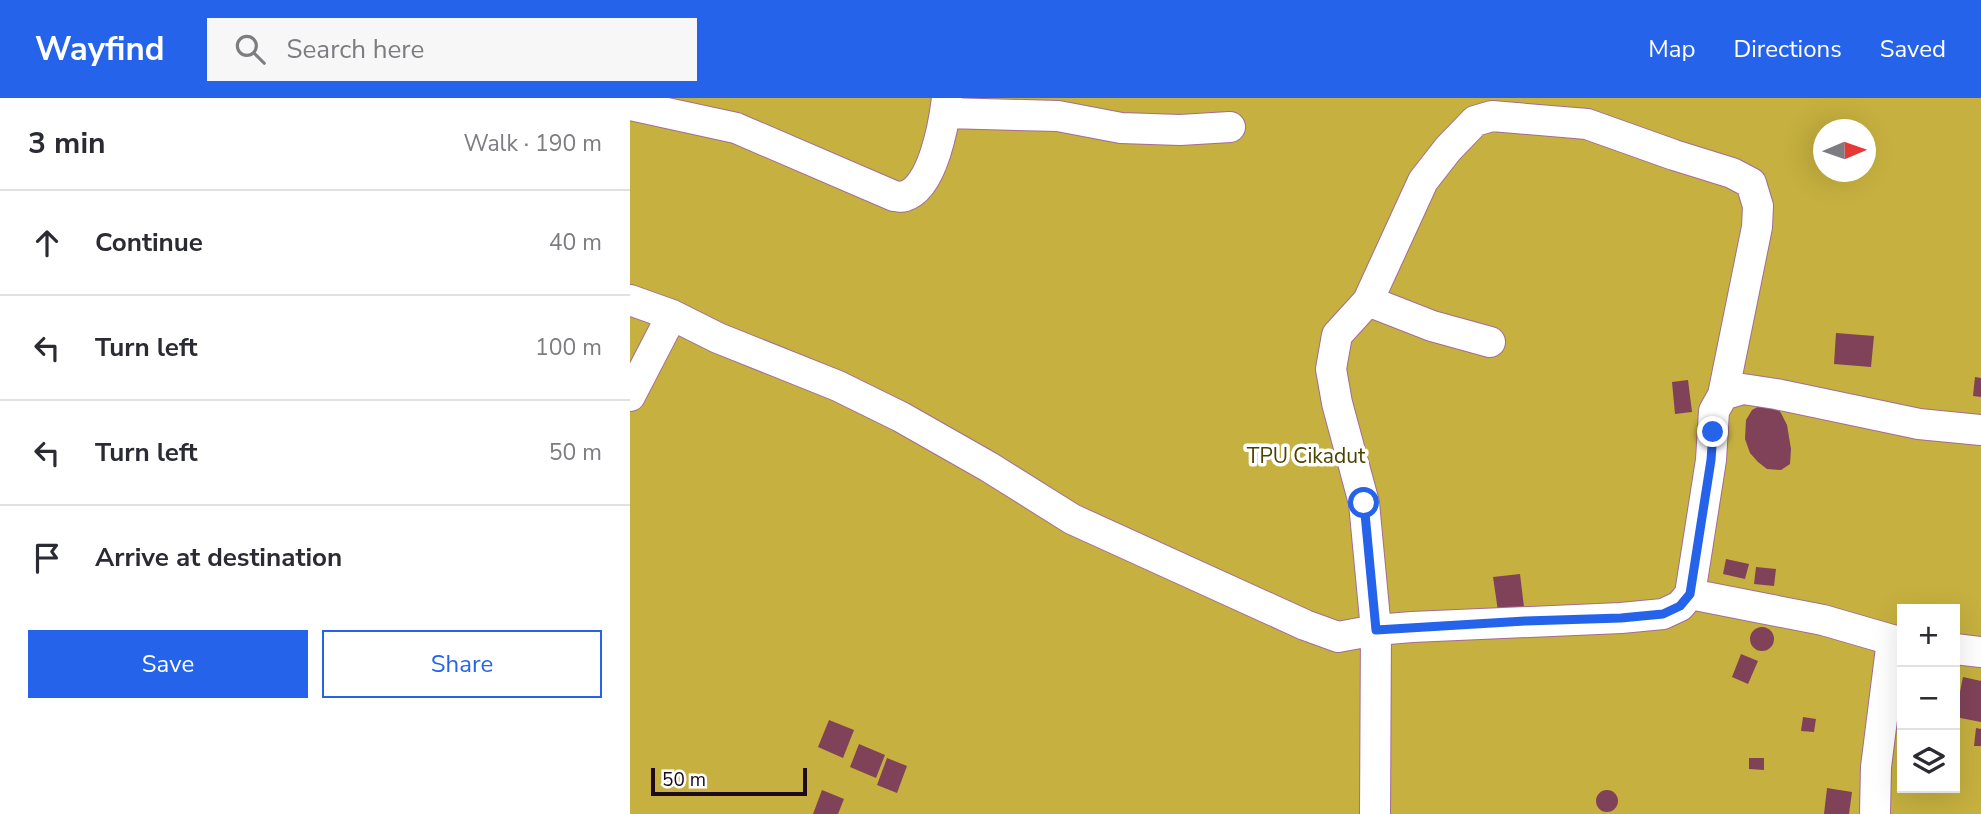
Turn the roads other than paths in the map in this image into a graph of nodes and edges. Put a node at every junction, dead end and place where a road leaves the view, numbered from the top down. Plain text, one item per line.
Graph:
1 (630, 105) edge
2 (947, 105) edge
3 (1230, 127) dead end
4 (630, 300) edge
5 (1368, 301) junction
6 (672, 315) junction
7 (1490, 342) dead end
8 (1723, 395) junction
9 (630, 396) edge
10 (1981, 430) edge
11 (1690, 594) junction
12 (1376, 630) junction
13 (1897, 641) edge
14 (1960, 650) edge
15 (1981, 652) edge
16 (1375, 814) edge
17 (1875, 814) edge

1 - 2 street
2 - 3 street
4 - 6 street
5 - 7 street
5 - 8 street
5 - 12 street
6 - 9 street
6 - 12 street
8 - 10 street
8 - 11 street
11 - 12 street
11 - 13 street
12 - 16 street
13 - 17 street
14 - 15 street

